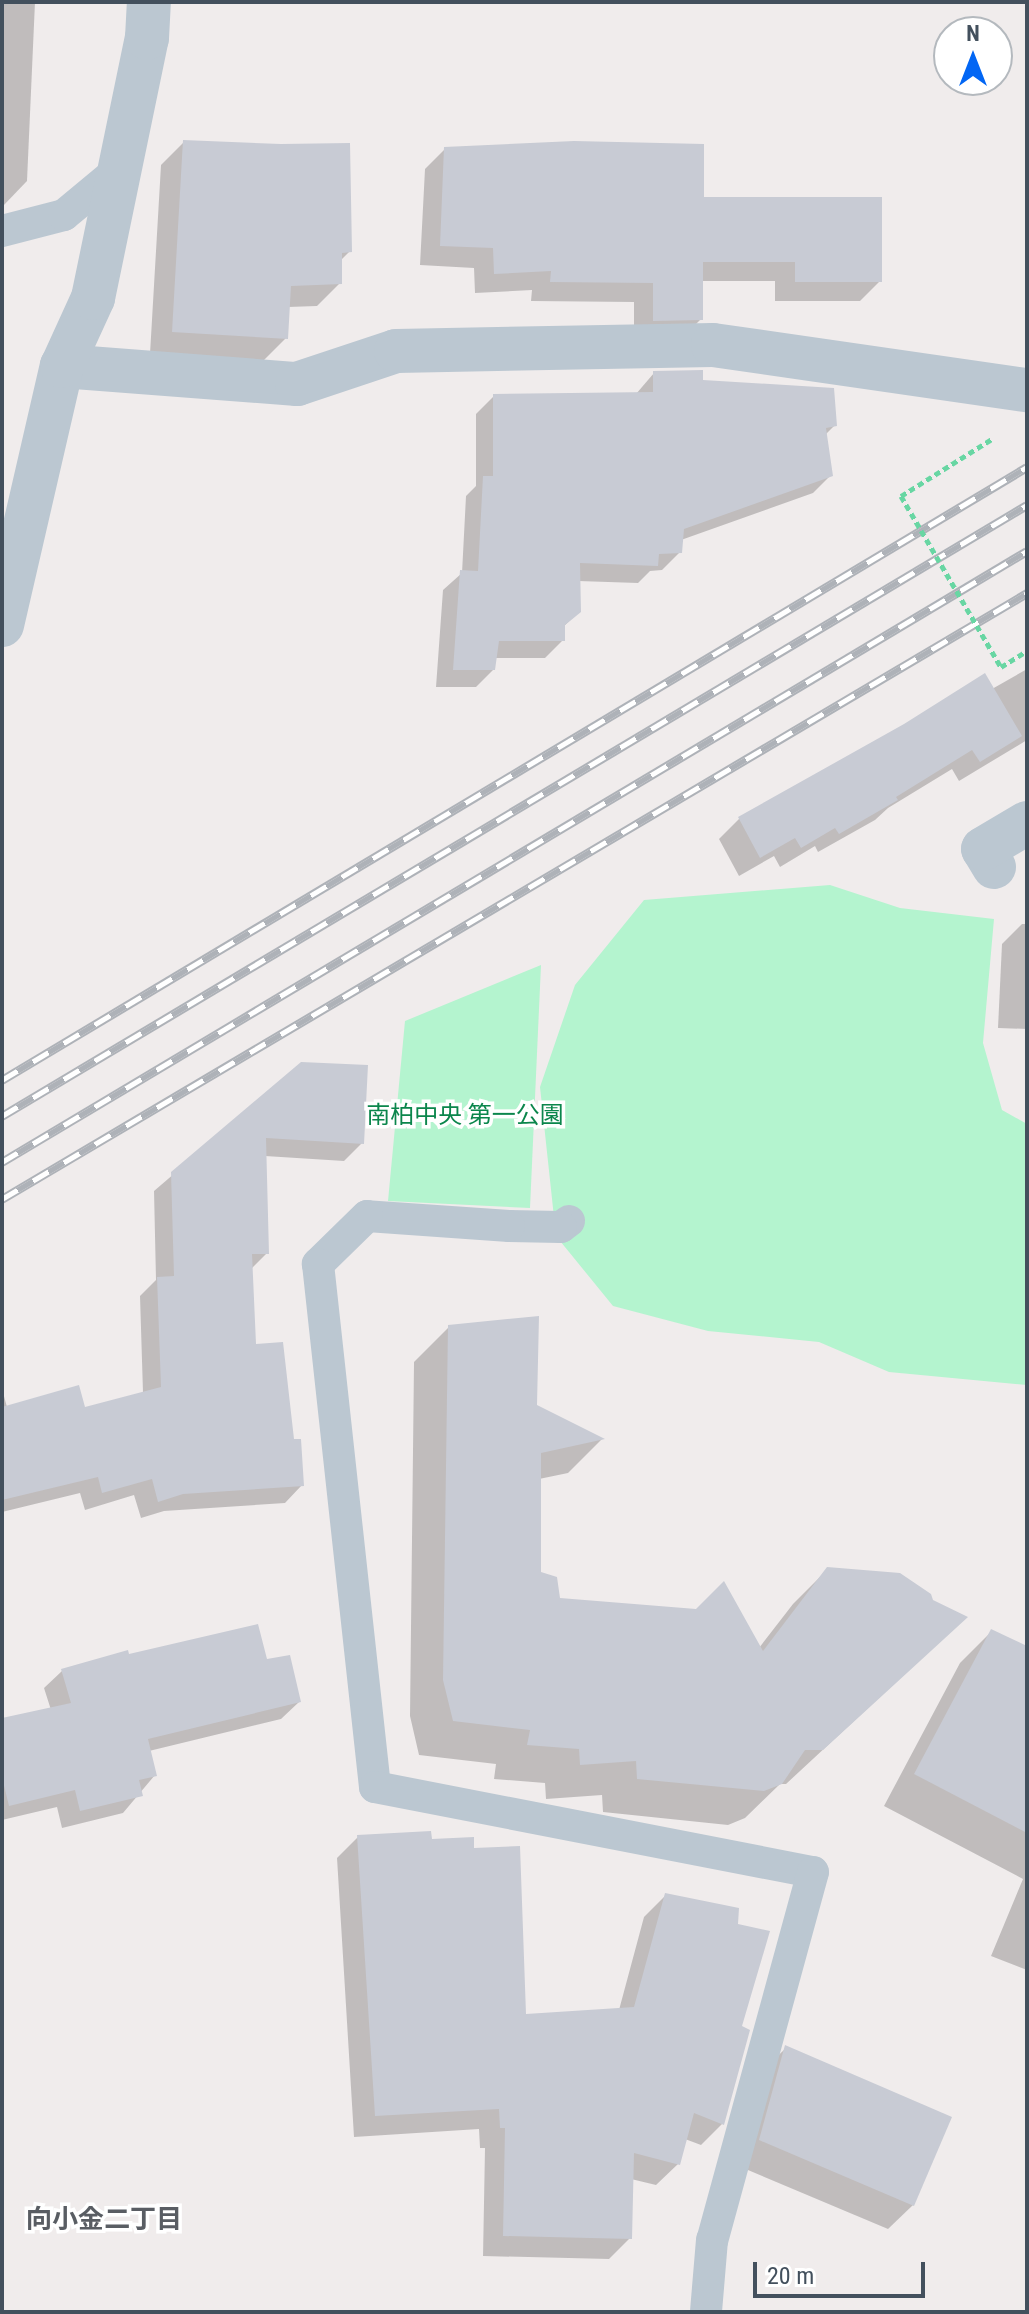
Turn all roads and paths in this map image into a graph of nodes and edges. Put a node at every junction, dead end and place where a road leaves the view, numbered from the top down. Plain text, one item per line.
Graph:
1 (149, 2) edge
2 (122, 167) junction
3 (2, 231) edge
4 (62, 366) junction
5 (1027, 390) edge
6 (1002, 432) dead end
7 (2, 625) edge
8 (1027, 651) edge
9 (1027, 823) edge
10 (994, 867) dead end
11 (569, 1221) dead end
12 (706, 2312) edge

1 - 2 street
2 - 3 lane
2 - 4 street
4 - 5 street
4 - 7 street
6 - 8 path, bridge
9 - 10 street
11 - 12 lane

